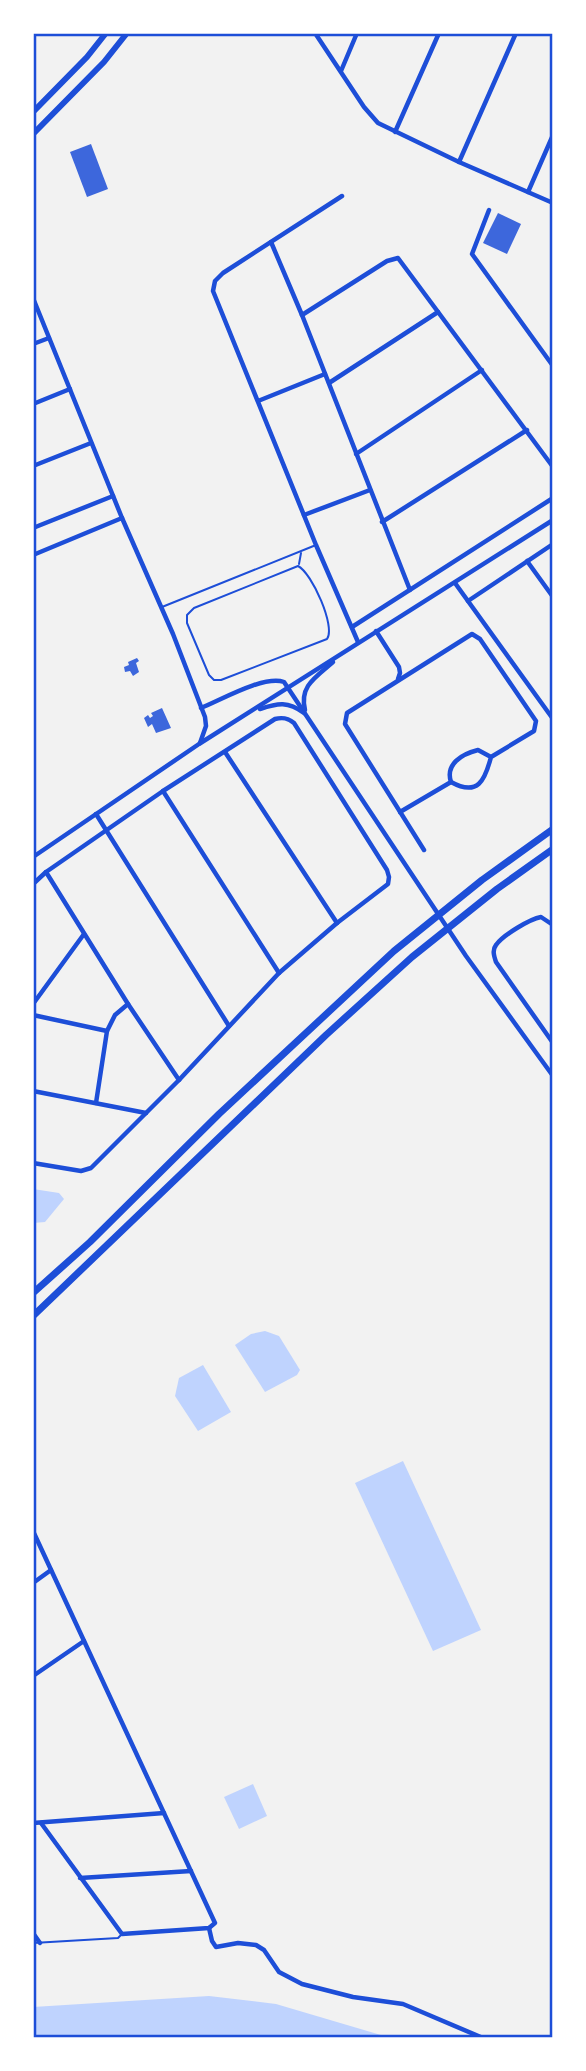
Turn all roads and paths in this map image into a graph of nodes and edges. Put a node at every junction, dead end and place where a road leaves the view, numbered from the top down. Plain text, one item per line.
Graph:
1 (106, 33) edge
2 (127, 33) edge
3 (315, 33) edge
4 (357, 33) edge
5 (439, 33) edge
6 (516, 33) edge
7 (341, 71) junction
8 (33, 112) edge
9 (395, 132) junction
10 (33, 134) edge
11 (553, 135) edge
12 (459, 162) junction
13 (528, 192) junction
14 (342, 196) dead end
15 (553, 203) edge
16 (489, 210) dead end
17 (271, 243) junction
18 (33, 298) edge
19 (438, 312) junction
20 (302, 314) junction
21 (49, 338) junction
22 (33, 344) edge
23 (552, 364) edge
24 (482, 370) junction
25 (325, 374) junction
26 (328, 383) junction
27 (70, 389) junction
28 (258, 401) junction
29 (33, 404) edge
30 (527, 430) junction
31 (91, 443) junction
32 (356, 454) junction
33 (33, 466) edge
34 (553, 467) edge
35 (370, 490) junction
36 (113, 496) junction
37 (553, 498) edge
38 (304, 515) junction
39 (122, 518) junction
40 (553, 520) edge
41 (382, 522) junction
42 (33, 528) edge
43 (553, 544) edge
44 (316, 545) junction
45 (301, 551) junction
46 (33, 555) edge
47 (527, 561) junction
48 (298, 566) junction
49 (455, 583) junction
50 (410, 590) junction
51 (553, 597) edge
52 (468, 601) junction
53 (161, 607) junction
54 (352, 627) junction
55 (376, 631) junction
56 (358, 642) junction
57 (350, 648) junction
58 (399, 667) junction
59 (415, 669) junction
60 (396, 681) junction
61 (289, 688) junction
62 (201, 708) junction
63 (250, 713) junction
64 (307, 715) junction
65 (553, 719) edge
66 (200, 744) junction
67 (225, 752) junction
68 (491, 757) junction
69 (451, 782) junction
70 (163, 791) junction
71 (400, 812) junction
72 (96, 814) junction
73 (553, 829) edge
74 (106, 831) junction
75 (553, 849) edge
76 (424, 850) dead end
77 (33, 857) edge
78 (46, 872) junction
79 (33, 884) edge
80 (337, 923) junction
81 (553, 925) edge
82 (84, 934) junction
83 (279, 973) junction
84 (33, 1004) edge
85 (128, 1004) junction
86 (33, 1016) edge
87 (229, 1026) junction
88 (107, 1031) junction
89 (553, 1043) edge
90 (553, 1076) edge
91 (178, 1080) junction
92 (33, 1091) edge
93 (96, 1103) junction
94 (146, 1113) junction
95 (33, 1163) edge
96 (33, 1293) edge
97 (33, 1316) edge
98 (33, 1531) edge
99 (51, 1570) junction
100 (33, 1583) edge
101 (84, 1640) junction
102 (33, 1676) edge
103 (164, 1813) junction
104 (33, 1823) edge
105 (41, 1823) junction
106 (191, 1871) junction
107 (80, 1878) junction
108 (209, 1928) junction
109 (33, 1933) edge
110 (122, 1934) junction
111 (33, 1943) edge
112 (40, 1943) junction
113 (483, 2038) edge

1 - 8 main road
2 - 10 main road
3 - 7 street
4 - 7 street
5 - 9 street
6 - 12 street
7 - 9 street
9 - 12 street
11 - 13 street
12 - 13 street
13 - 15 street
14 - 17 street
16 - 23 street
17 - 20 street
17 - 28 street
18 - 21 street
19 - 20 street
19 - 24 street
19 - 26 street
20 - 25 street
21 - 22 street
21 - 27 street
24 - 30 street
24 - 32 street
25 - 26 street
25 - 28 street
26 - 32 street
27 - 29 street
27 - 31 street
28 - 38 street
30 - 34 street
30 - 41 street
31 - 33 street
31 - 36 street
32 - 35 street
35 - 38 street
35 - 41 street
36 - 39 street
36 - 42 street
37 - 50 street
38 - 44 street
39 - 46 street
39 - 53 street
40 - 49 street
41 - 50 street
43 - 47 street
44 - 45 lane
44 - 54 street
45 - 48 lane
45 - 53 lane
47 - 51 street
47 - 52 street
48 - 48 lane
49 - 52 street
49 - 55 street
50 - 54 street
52 - 65 street
53 - 62 street
54 - 56 street
55 - 56 street
55 - 58 street
56 - 57 street
57 - 61 street
57 - 64 street
58 - 59 street
58 - 60 street
59 - 60 street
59 - 68 street
60 - 71 street
61 - 62 street
61 - 63 street
61 - 64 street
62 - 66 street
63 - 64 street
63 - 66 street
64 - 90 street
66 - 72 street
67 - 70 street
67 - 80 street
67 - 80 street
68 - 69 street
68 - 69 street
69 - 71 street
70 - 74 street
70 - 83 street
71 - 76 street
72 - 74 street
72 - 77 street
73 - 96 highway
74 - 78 street
74 - 87 street
75 - 97 highway
78 - 79 street
78 - 82 street
80 - 83 street
81 - 89 street
82 - 84 street
82 - 85 street
83 - 87 street
85 - 88 street
85 - 91 street
86 - 88 street
87 - 91 street
88 - 93 street
91 - 94 street
92 - 93 street
93 - 94 street
94 - 95 street
98 - 99 street
99 - 100 street
99 - 101 street
101 - 102 street
101 - 103 street
103 - 105 street
103 - 106 street
104 - 105 street
105 - 107 street
106 - 107 street
106 - 108 street
107 - 110 street
108 - 110 street
108 - 113 street
109 - 112 street
110 - 112 lane
111 - 112 lane

